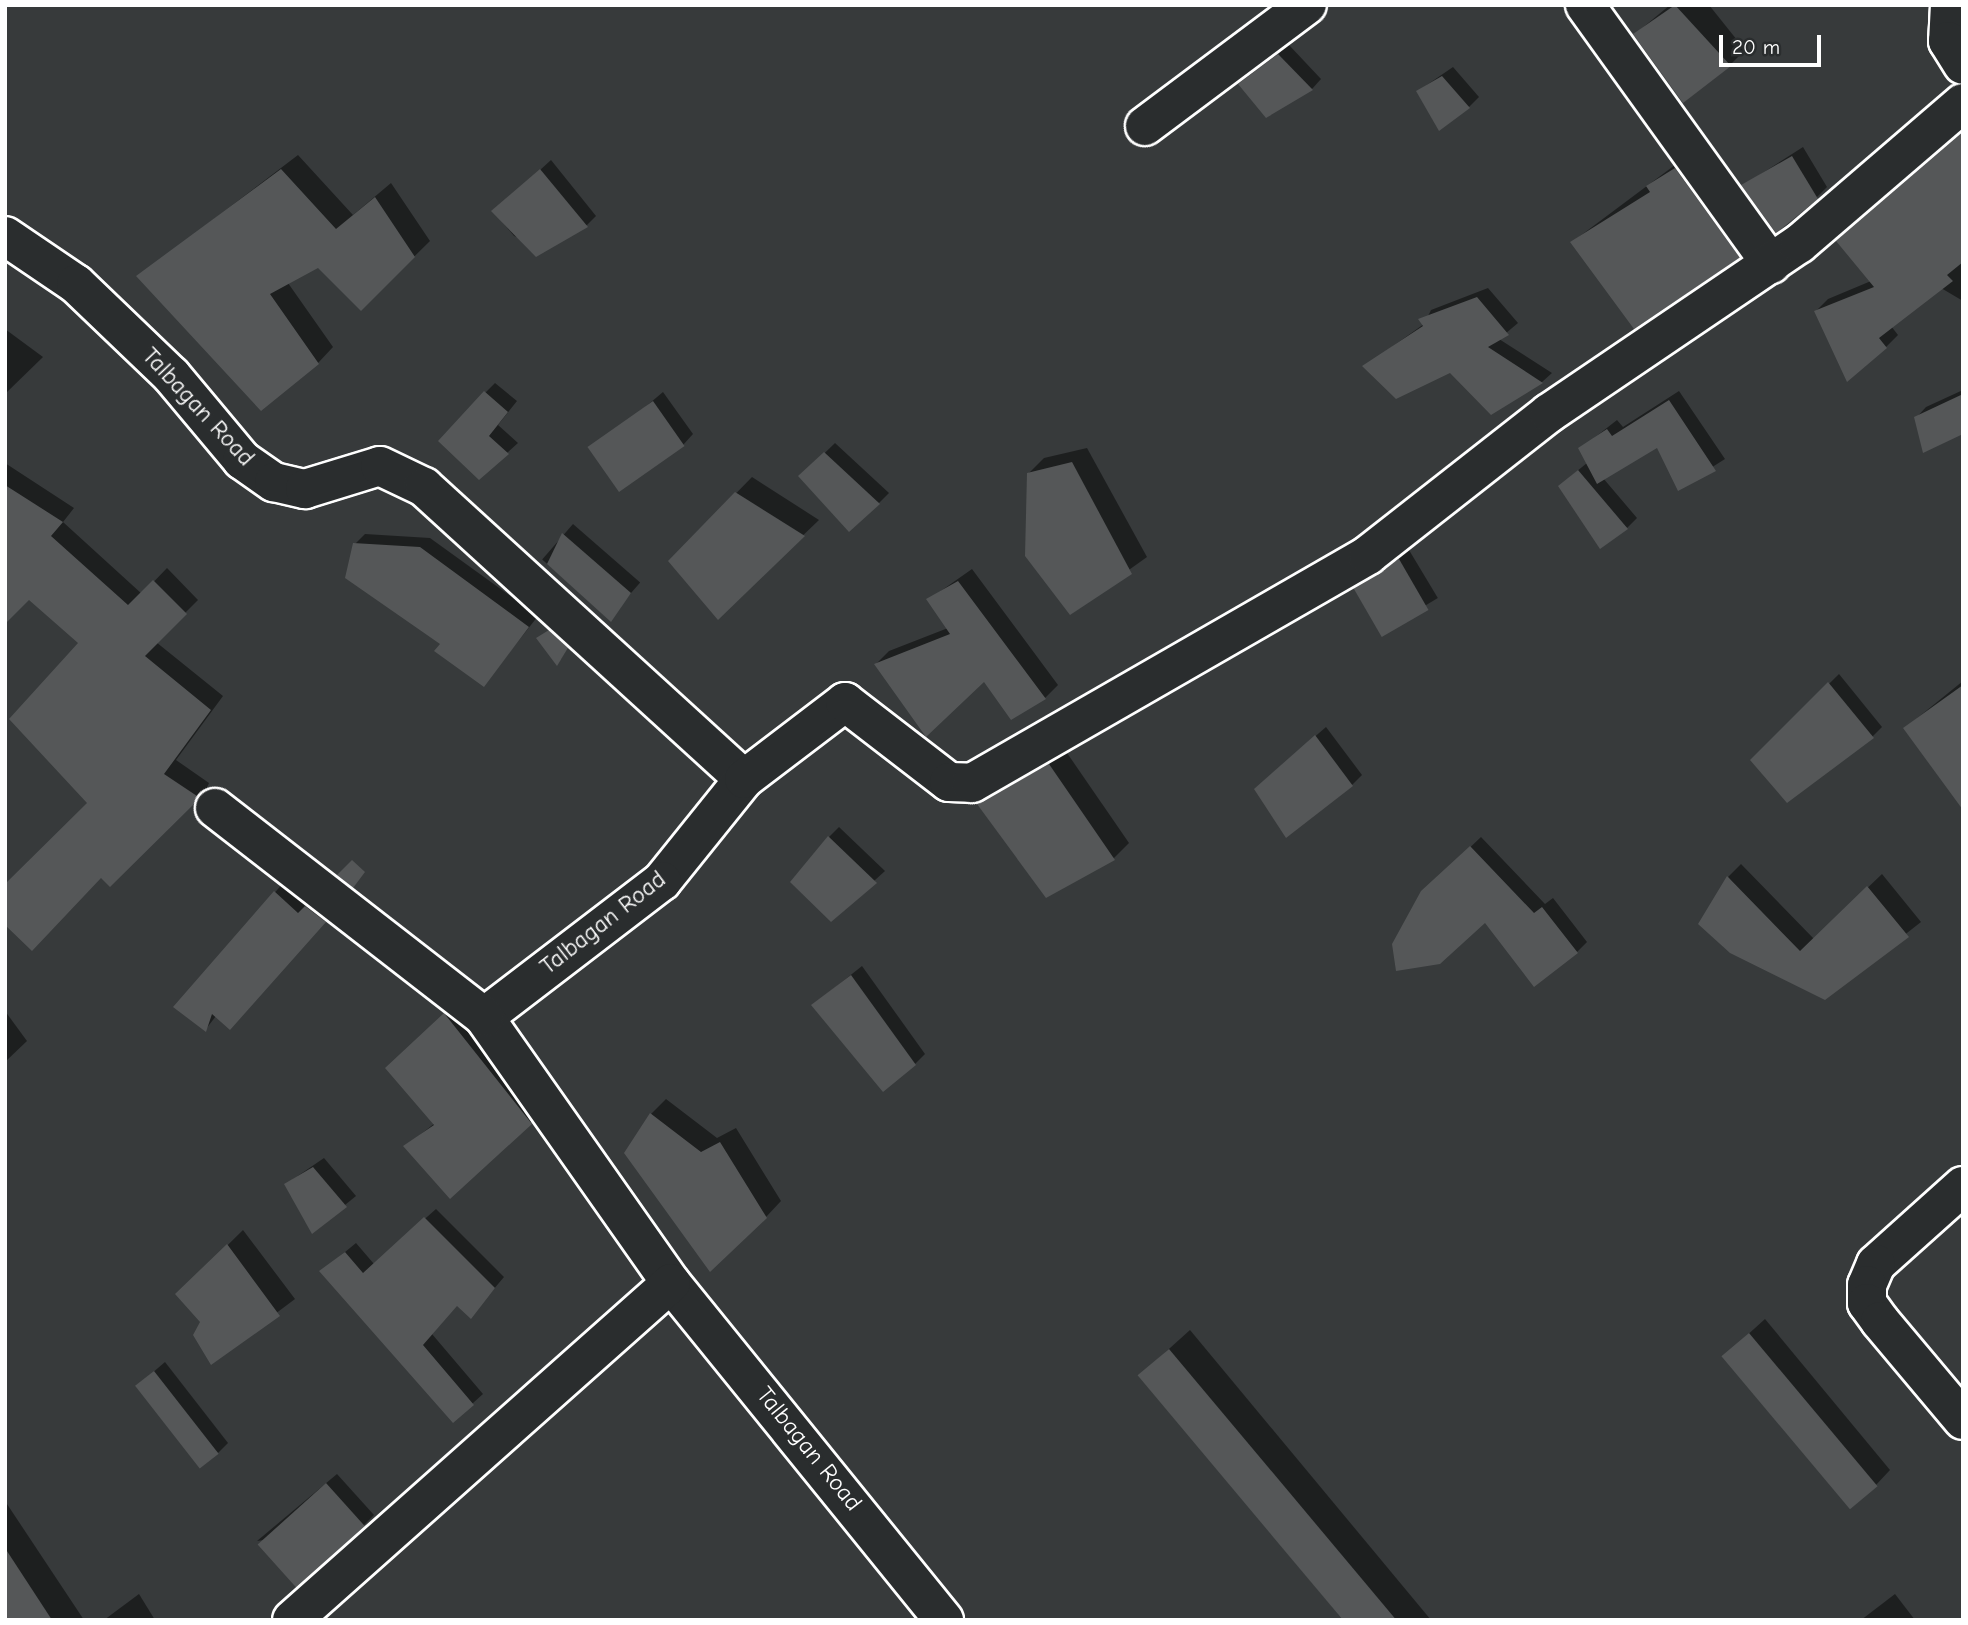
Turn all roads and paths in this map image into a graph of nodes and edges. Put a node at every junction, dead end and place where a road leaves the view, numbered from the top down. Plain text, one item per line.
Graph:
1 (1307, 5) edge
2 (1586, 5) edge
3 (1950, 5) edge
4 (1963, 65) edge
5 (1963, 103) edge
6 (1144, 126) dead end
7 (5, 236) edge
8 (1771, 264) junction
9 (744, 779) junction
10 (215, 808) dead end
11 (484, 1017) junction
12 (1963, 1186) edge
13 (671, 1283) junction
14 (1963, 1420) edge
15 (292, 1620) edge
16 (944, 1620) edge

1 - 6 street
2 - 8 street
3 - 4 street
5 - 8 street
7 - 9 street, Talbagan Road
8 - 9 street
9 - 11 street, Talbagan Road
10 - 11 street
11 - 13 street, Talbagan Road
12 - 14 street
13 - 15 street
13 - 16 street, Talbagan Road

